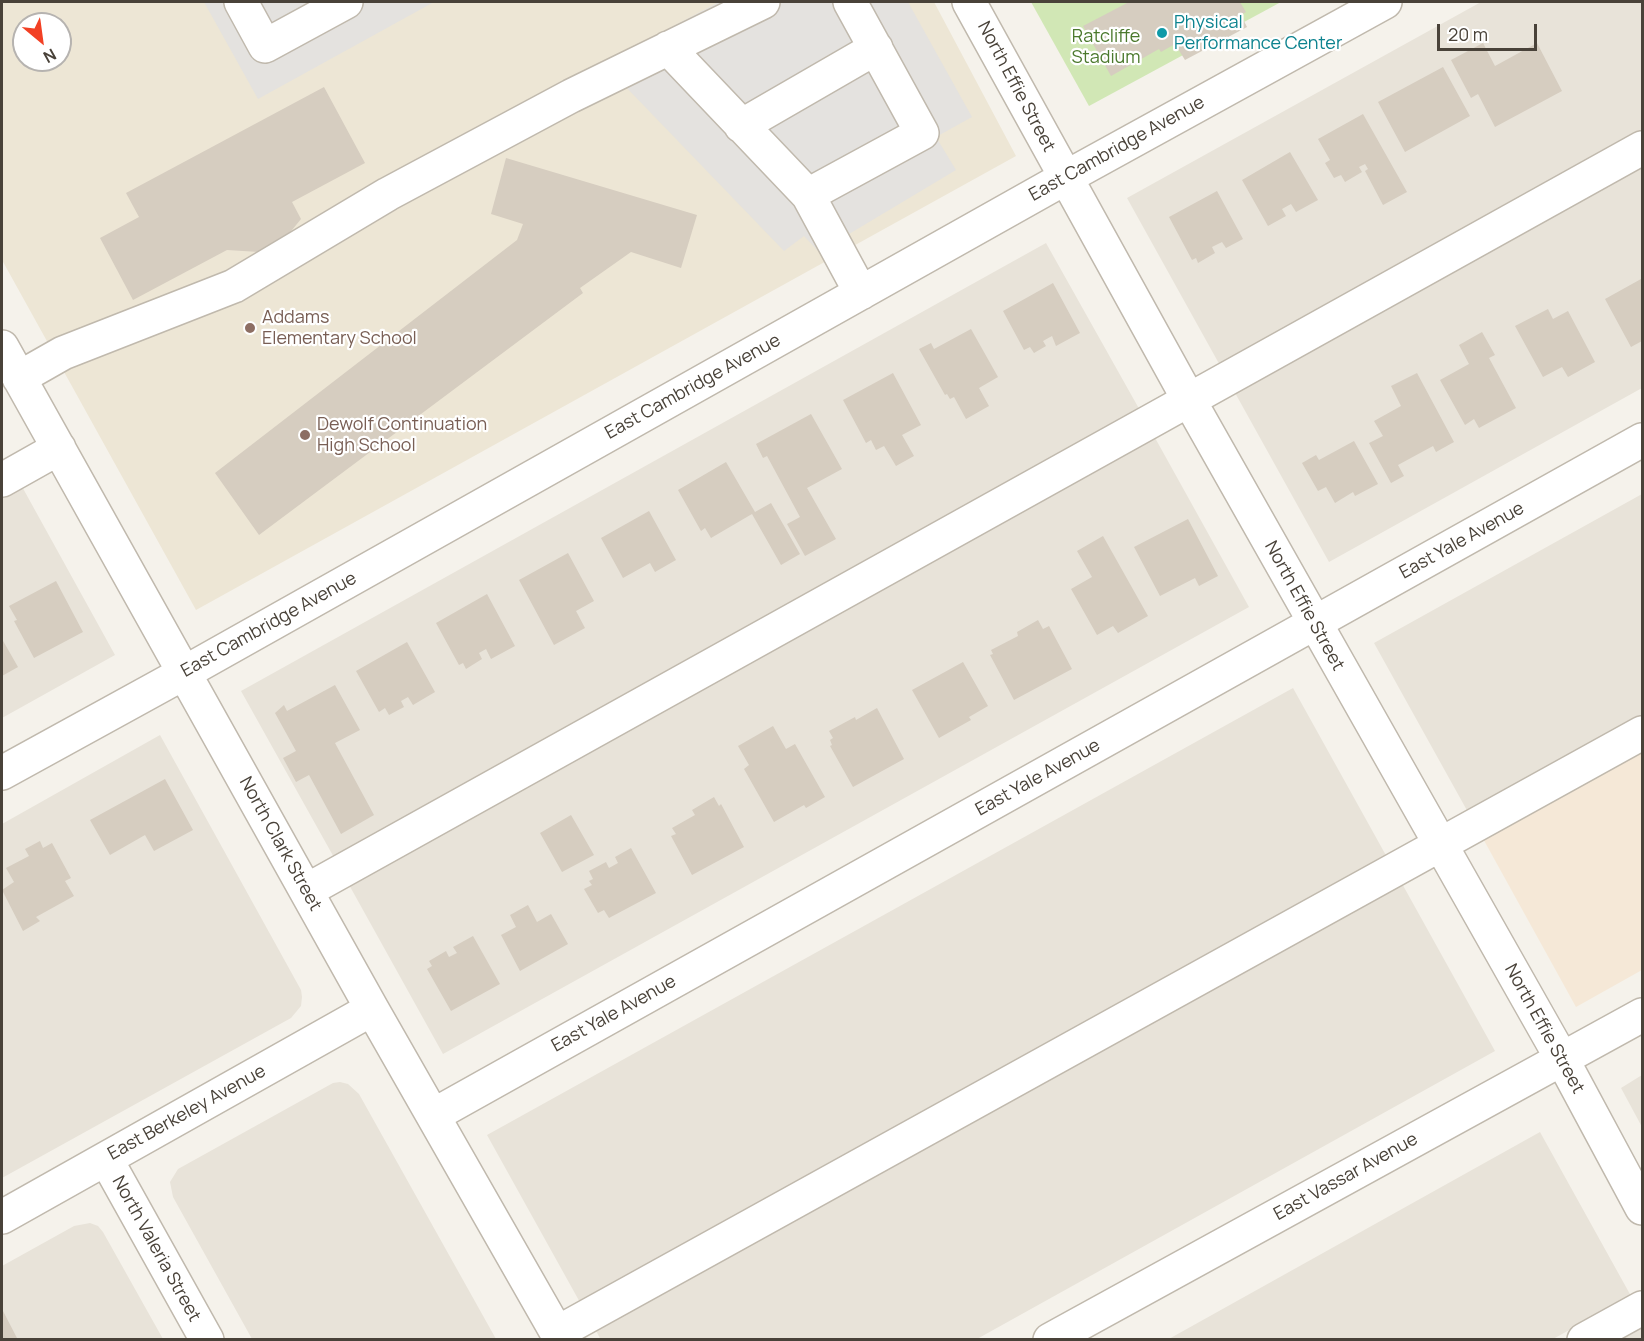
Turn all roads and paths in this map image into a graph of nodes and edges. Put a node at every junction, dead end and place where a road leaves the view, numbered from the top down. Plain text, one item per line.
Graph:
1 (241, 2) edge
2 (346, 2) edge
3 (763, 2) edge
4 (850, 2) edge
5 (969, 2) edge
6 (1385, 2) edge
7 (668, 48) junction
8 (876, 48) junction
9 (741, 126) junction
10 (1642, 148) edge
11 (1065, 178) junction
12 (808, 195) junction
13 (861, 293) junction
14 (2, 347) edge
15 (19, 378) junction
16 (1189, 400) junction
17 (1642, 440) edge
18 (59, 448) junction
19 (2, 480) edge
20 (1314, 624) junction
21 (184, 673) junction
22 (1642, 733) edge
23 (2, 773) edge
24 (1439, 845) junction
25 (306, 891) junction
26 (372, 1009) junction
27 (1642, 1015) edge
28 (1562, 1059) junction
29 (434, 1115) junction
30 (106, 1159) junction
31 (1642, 1208) edge
32 (2, 1217) edge
33 (1642, 1308) edge
34 (559, 1336) edge
35 (207, 1340) edge
36 (1050, 1340) edge
37 (1584, 1340) edge

1 - 2 street
3 - 7 street
4 - 8 street
5 - 11 street, North Effie Street
6 - 11 street, East Cambridge Avenue
7 - 9 street
7 - 15 street
8 - 9 street
8 - 12 street
9 - 12 street
10 - 16 street
11 - 13 street, East Cambridge Avenue
11 - 16 street, North Effie Street
12 - 13 street
13 - 21 street, East Cambridge Avenue
14 - 15 street, North Clark Street
15 - 18 street, North Clark Street
16 - 20 street, North Effie Street
16 - 25 street
17 - 20 street, East Yale Avenue
18 - 19 street
18 - 21 street, North Clark Street
20 - 24 street, North Effie Street
20 - 29 street, East Yale Avenue
21 - 23 street, East Cambridge Avenue
21 - 25 street, North Clark Street
22 - 24 street
24 - 28 street, North Effie Street
24 - 34 street
25 - 26 street, North Clark Street
26 - 29 street, North Clark Street
26 - 30 street, East Berkeley Avenue
27 - 28 street, East Vassar Avenue
28 - 31 street, North Effie Street
28 - 36 street, East Vassar Avenue
29 - 34 street, North Clark Street
30 - 32 street, East Berkeley Avenue
30 - 35 street, North Valeria Street
33 - 37 street

